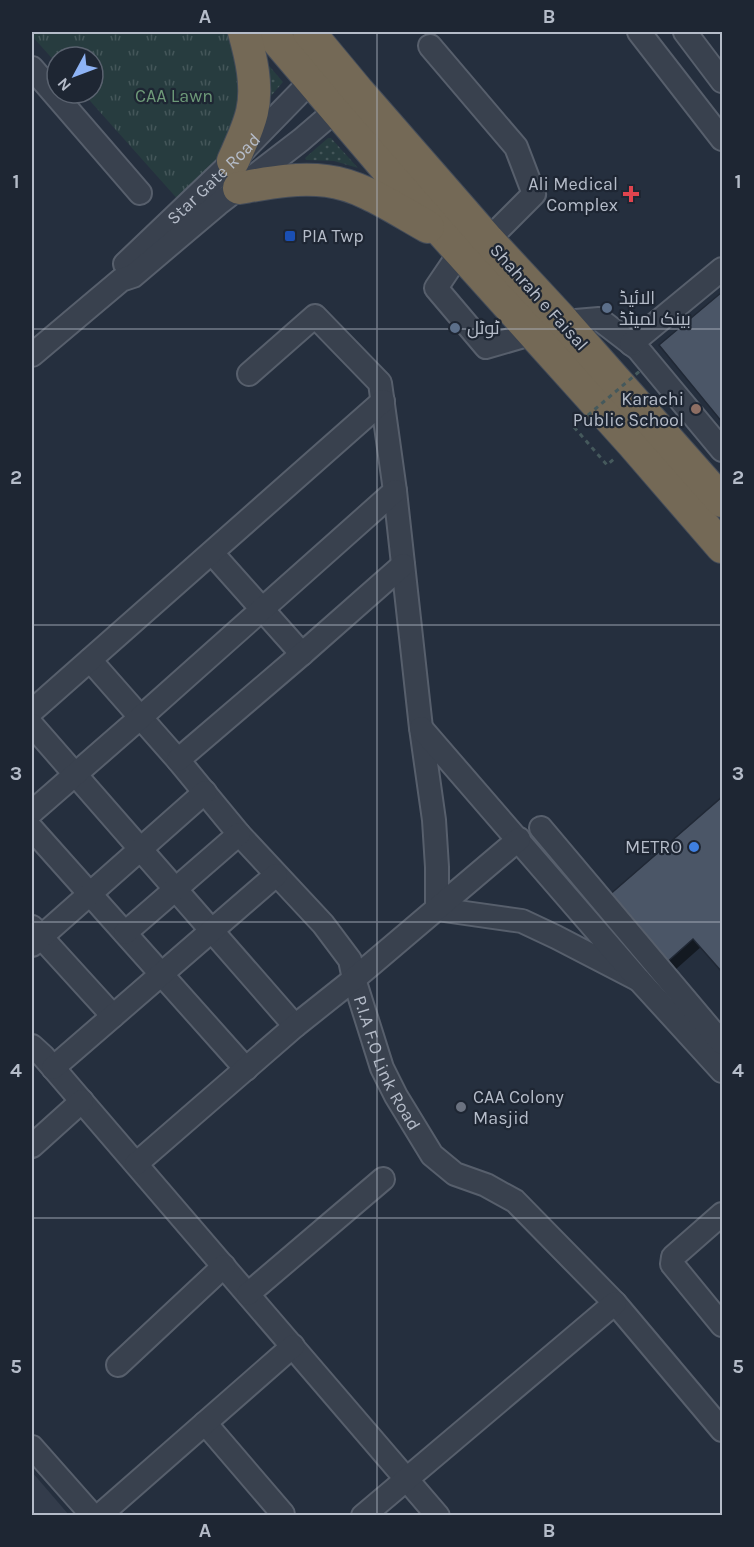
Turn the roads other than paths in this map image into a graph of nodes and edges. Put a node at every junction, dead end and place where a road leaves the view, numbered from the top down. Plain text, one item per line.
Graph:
1 (244, 32) edge
2 (270, 32) edge
3 (309, 32) edge
4 (639, 32) edge
5 (685, 32) edge
6 (430, 46) dead end
7 (32, 68) edge
8 (312, 81) junction
9 (723, 81) edge
10 (347, 100) junction
11 (723, 139) edge
12 (236, 175) junction
13 (140, 193) dead end
14 (466, 243) junction
15 (723, 268) edge
16 (564, 322) junction
17 (534, 333) junction
18 (631, 344) junction
19 (32, 356) edge
20 (249, 374) dead end
21 (383, 401) junction
22 (723, 450) edge
23 (395, 491) junction
24 (722, 499) edge
25 (723, 547) edge
26 (212, 553) junction
27 (404, 565) junction
28 (262, 609) junction
29 (302, 654) junction
30 (90, 660) junction
31 (32, 711) edge
32 (141, 717) junction
33 (32, 726) edge
34 (421, 728) junction
35 (178, 760) junction
36 (74, 774) junction
37 (204, 792) junction
38 (32, 812) edge
39 (541, 828) dead end
40 (32, 829) edge
41 (239, 834) junction
42 (519, 839) junction
43 (139, 849) junction
44 (276, 875) junction
45 (175, 889) junction
46 (89, 893) junction
47 (437, 909) junction
48 (211, 930) junction
49 (125, 933) junction
50 (35, 936) edge
51 (161, 974) junction
52 (354, 979) junction
53 (639, 980) junction
54 (113, 1016) junction
55 (295, 1026) junction
56 (723, 1043) edge
57 (32, 1046) edge
58 (53, 1068) junction
59 (246, 1068) junction
60 (723, 1071) edge
61 (82, 1101) junction
62 (32, 1146) edge
63 (136, 1164) junction
64 (383, 1179) dead end
65 (723, 1214) edge
66 (224, 1266) junction
67 (248, 1294) junction
68 (615, 1303) junction
69 (719, 1314) edge
70 (293, 1346) junction
71 (118, 1365) dead end
72 (205, 1423) junction
73 (723, 1430) edge
74 (32, 1447) edge
75 (406, 1478) junction
76 (93, 1515) edge
77 (99, 1515) edge
78 (283, 1515) edge
79 (363, 1515) edge
80 (438, 1515) edge

1 - 12 highway
2 - 8 highway, Shahrah e Faisal
3 - 10 highway
4 - 11 street
5 - 9 street
6 - 14 street
7 - 13 street
8 - 10 highway, Shahrah e Faisal
8 - 12 street, Star Gate Road
10 - 12 street, Star Gate Road
10 - 14 highway, Shahrah e Faisal
12 - 14 highway
12 - 19 street, Star Gate Road
14 - 16 highway, Shahrah e Faisal
14 - 17 highway, Shahrah e Faisal
14 - 17 street
15 - 18 street
16 - 18 street
16 - 24 highway, Shahrah e Faisal
17 - 25 highway, Shahrah e Faisal
18 - 22 street
20 - 21 street
21 - 23 street
21 - 26 street
23 - 27 street
23 - 28 street
26 - 28 street
26 - 30 street
27 - 29 street
27 - 34 street
28 - 29 street
28 - 32 street
29 - 35 street
30 - 31 street
30 - 32 street, P.I.A F.O Link Road
32 - 35 street, P.I.A F.O Link Road
32 - 36 street
33 - 36 street
34 - 42 street
34 - 47 street
35 - 37 street, P.I.A F.O Link Road
36 - 38 street
36 - 43 street
37 - 41 street, P.I.A F.O Link Road
37 - 43 street
39 - 56 street
40 - 46 street
41 - 44 street, P.I.A F.O Link Road
41 - 45 street
42 - 47 street
42 - 53 street
43 - 45 street
43 - 46 street
44 - 48 street
44 - 52 street, P.I.A F.O Link Road
45 - 48 street
45 - 49 street
46 - 49 street
46 - 50 street
47 - 52 street
47 - 53 street
48 - 51 street
48 - 55 street
49 - 51 street
50 - 54 street
51 - 54 street
51 - 59 street
52 - 55 street
52 - 68 street, P.I.A F.O Link Road
53 - 60 street
54 - 58 street
55 - 59 street
57 - 58 street
58 - 61 street
59 - 63 street
61 - 62 street
61 - 63 street
63 - 66 street
64 - 67 street
65 - 69 street
66 - 67 street
66 - 71 street
67 - 70 street
68 - 73 street, P.I.A F.O Link Road
68 - 75 street
70 - 72 street
70 - 75 street
72 - 77 street
72 - 78 street
74 - 76 street
75 - 79 street
75 - 80 street

